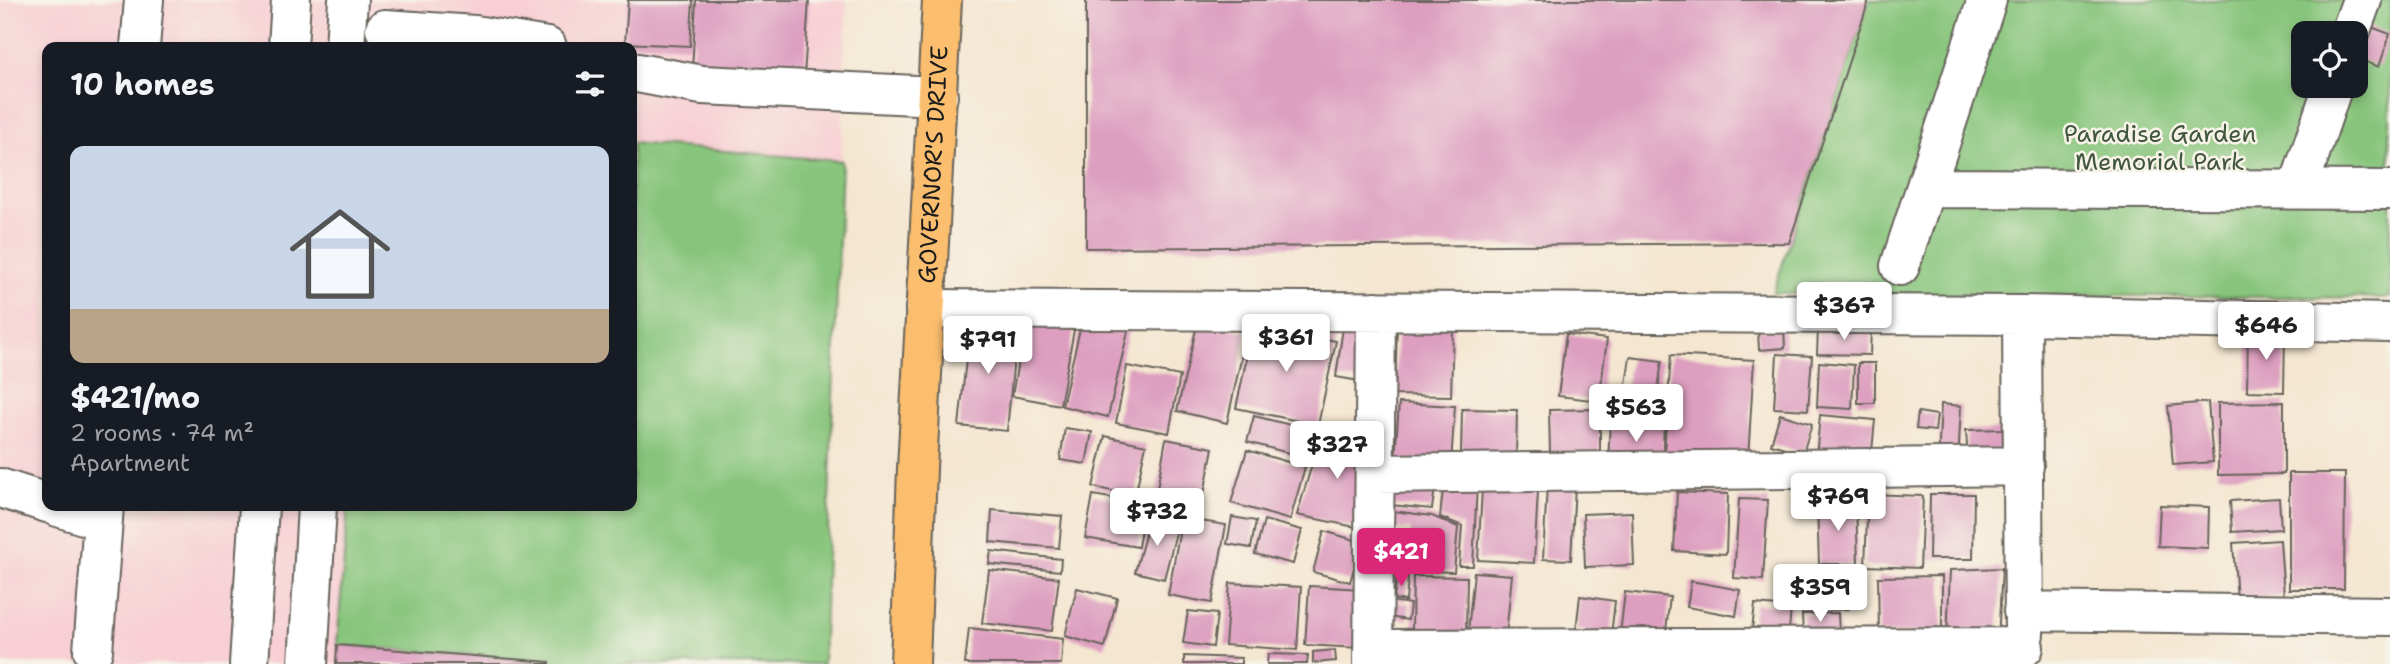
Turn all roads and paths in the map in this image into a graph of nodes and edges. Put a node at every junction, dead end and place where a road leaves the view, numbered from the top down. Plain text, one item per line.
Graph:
1 (144, 0) edge
2 (291, 0) edge
3 (348, 0) edge
4 (942, 0) edge
5 (1987, 0) edge
6 (2361, 0) edge
7 (2354, 21) edge
8 (385, 29) dead end
9 (140, 42) edge
10 (288, 42) edge
11 (345, 42) edge
12 (517, 42) edge
13 (637, 73) edge
14 (938, 96) junction
15 (2329, 98) edge
16 (1926, 188) junction
17 (2298, 189) junction
18 (2390, 190) edge
19 (1900, 266) dead end
20 (925, 309) junction
21 (1376, 311) junction
22 (2022, 315) junction
23 (2390, 323) edge
24 (2024, 466) junction
25 (1376, 474) junction
26 (0, 488) edge
27 (42, 501) edge
28 (86, 511) edge
29 (259, 511) edge
30 (317, 511) edge
31 (104, 514) edge
32 (2390, 616) edge
33 (2024, 640) edge
34 (93, 652) dead end
35 (1373, 656) edge
36 (248, 664) edge
37 (308, 664) edge
38 (910, 664) edge

1 - 9 street
2 - 10 street
3 - 11 street
4 - 14 main road, GOVERNOR'S DRIVE
5 - 16 street
6 - 7 street
8 - 12 street
13 - 14 street
14 - 20 main road, GOVERNOR'S DRIVE
15 - 17 street
16 - 17 street
16 - 19 street
17 - 18 street
20 - 21 street
20 - 38 main road, GOVERNOR'S DRIVE
21 - 22 street
21 - 25 street
22 - 23 street
22 - 24 street
24 - 25 street
24 - 33 street
25 - 35 street
26 - 27 street
28 - 31 street
29 - 36 street
30 - 37 street
31 - 34 street
32 - 33 street
33 - 35 street

